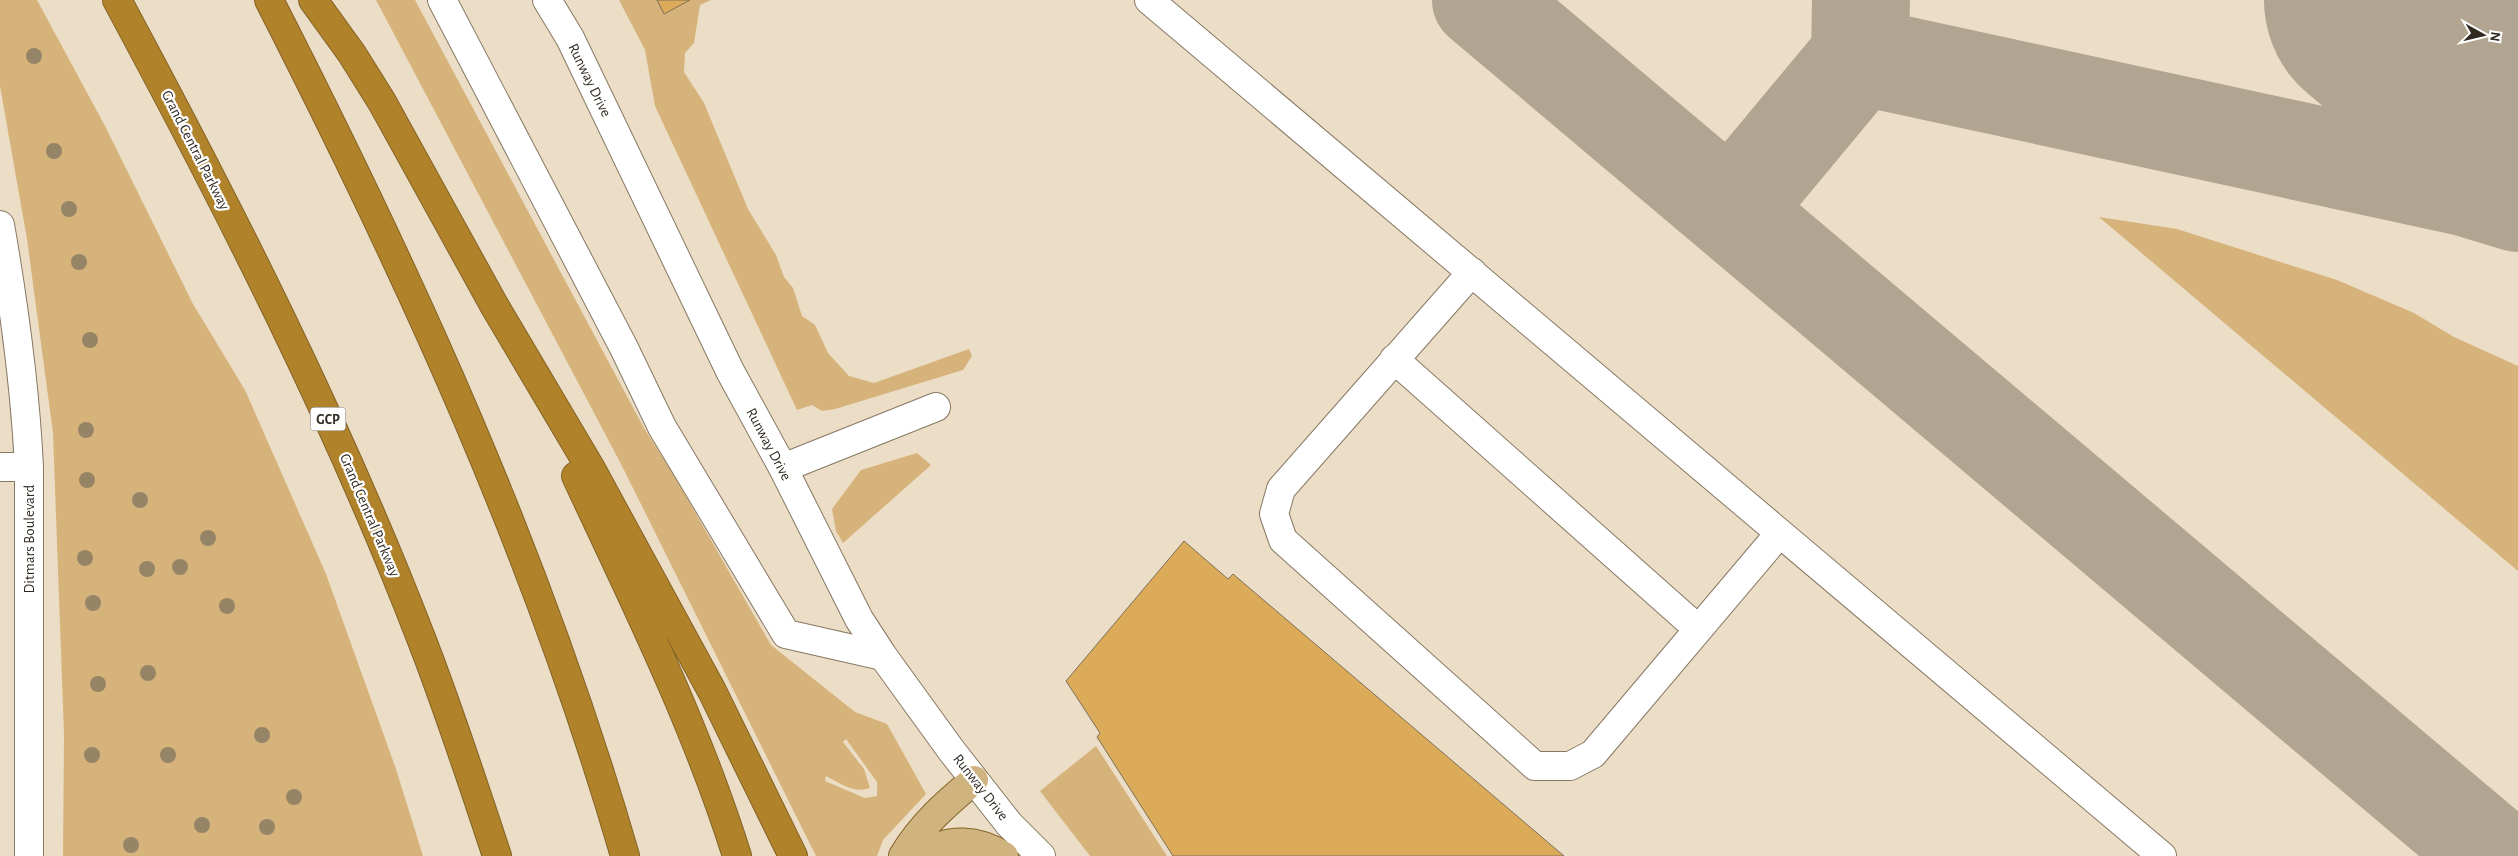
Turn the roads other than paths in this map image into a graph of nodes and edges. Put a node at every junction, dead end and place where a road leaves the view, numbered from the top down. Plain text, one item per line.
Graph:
1 (117, 0) edge
2 (269, 0) edge
3 (313, 0) edge
4 (442, 0) edge
5 (547, 0) edge
6 (561, 0) edge
7 (1149, 0) edge
8 (570, 38) junction
9 (0, 225) edge
10 (1472, 272) junction
11 (494, 305) junction
12 (1394, 359) junction
13 (936, 407) dead end
14 (0, 467) edge
15 (29, 468) junction
16 (783, 468) junction
17 (1780, 534) junction
18 (1698, 630) junction
19 (883, 656) junction
20 (974, 780) junction
21 (29, 856) edge
22 (497, 856) edge
23 (625, 856) edge
24 (738, 856) edge
25 (793, 856) edge
26 (903, 856) edge
27 (923, 856) edge
28 (1004, 856) edge
29 (1041, 856) edge
30 (2162, 856) edge

1 - 22 highway, Grand Central Parkway / GCP
2 - 23 highway
3 - 11 highway
4 - 19 street
5 - 8 street, Runway Drive
6 - 8 street
7 - 10 street
8 - 16 street, Runway Drive
9 - 15 street, Ditmars Boulevard
10 - 12 street
10 - 17 street
11 - 24 highway
11 - 25 highway
12 - 18 street
12 - 18 street
13 - 16 street
14 - 15 street
15 - 21 street, Ditmars Boulevard
16 - 19 street, Runway Drive
17 - 18 street
17 - 30 street
19 - 20 street, Runway Drive
20 - 26 main road
20 - 29 street, Runway Drive
27 - 28 main road

